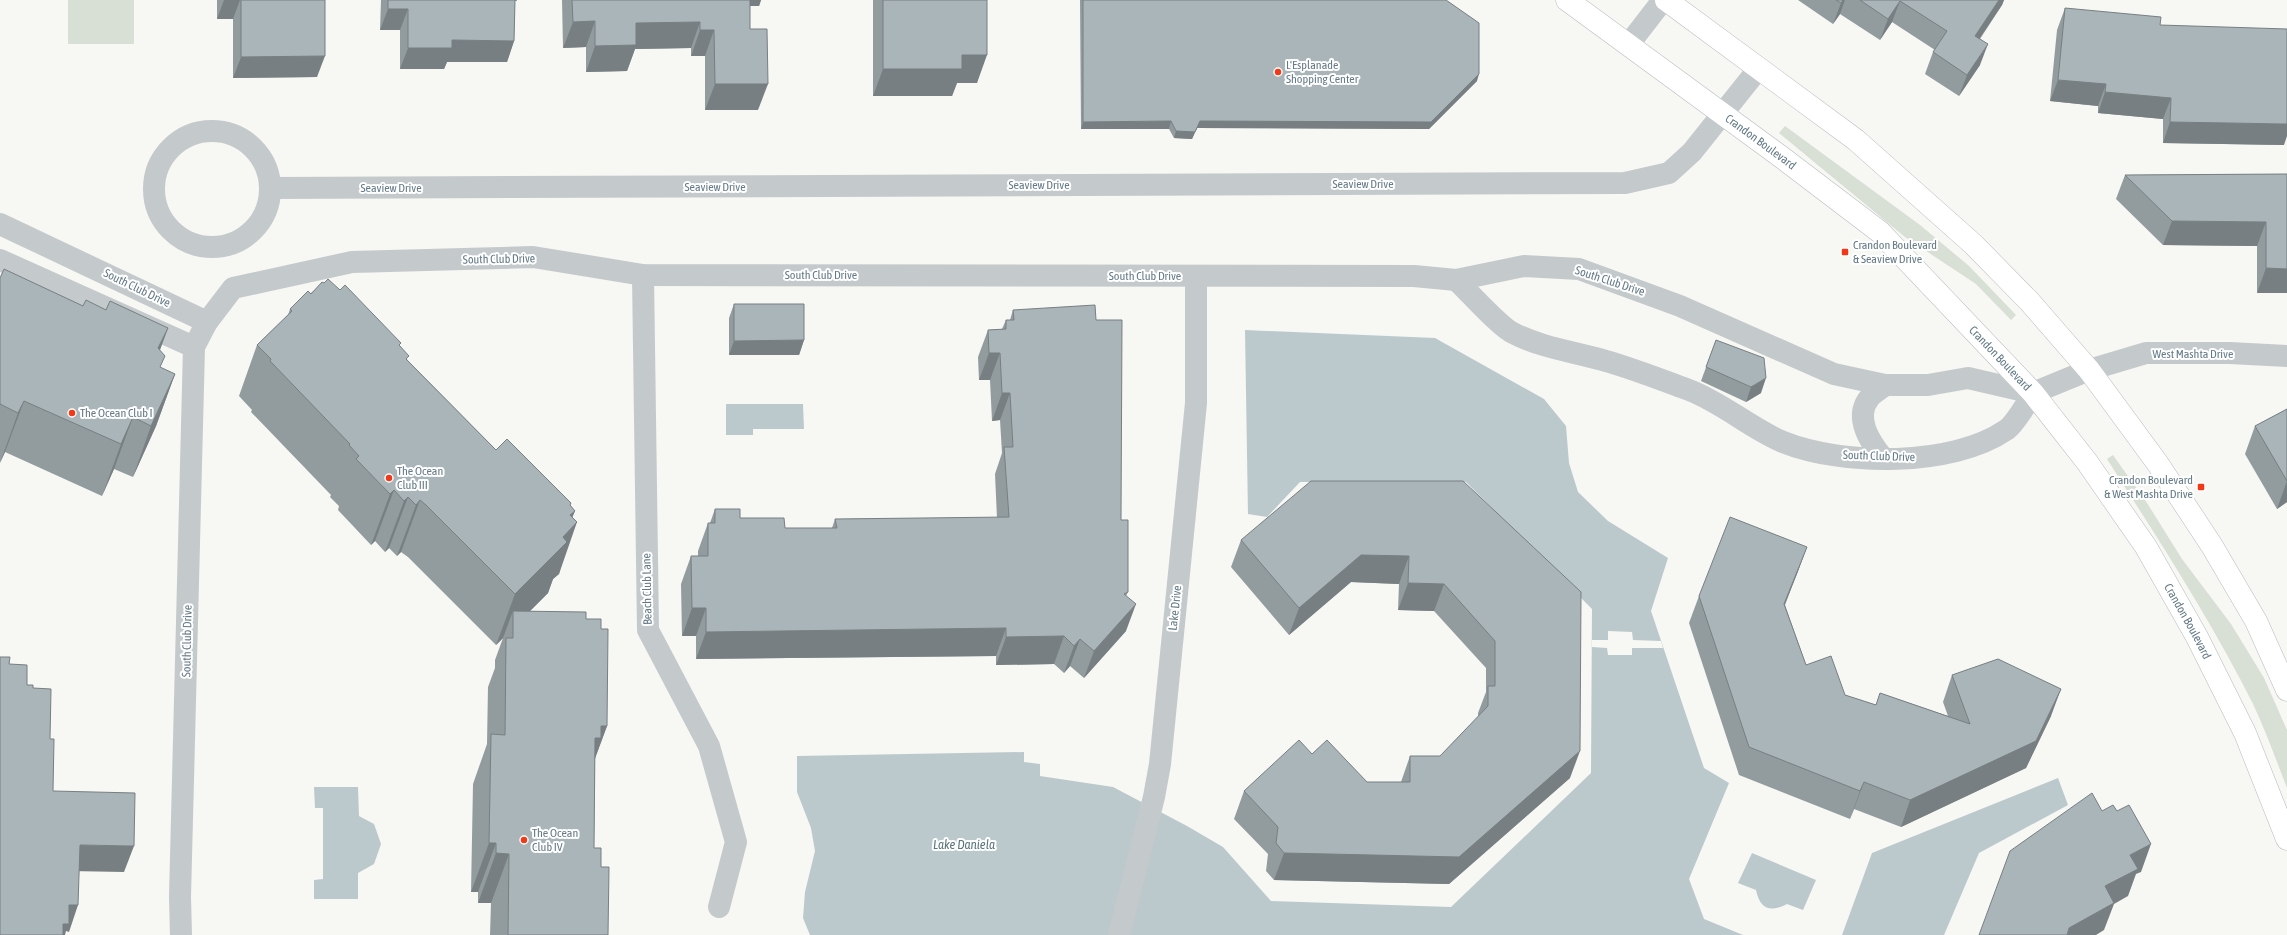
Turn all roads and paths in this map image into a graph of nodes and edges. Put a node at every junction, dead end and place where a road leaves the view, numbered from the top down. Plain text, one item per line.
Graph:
1 (1567, 0) edge
2 (1663, 0) edge
3 (1666, 0) edge
4 (1629, 44) junction
5 (1759, 68) junction
6 (1723, 113) junction
7 (270, 188) junction
8 (0, 224) edge
9 (68, 255) junction
10 (0, 260) edge
11 (643, 274) junction
12 (1196, 276) junction
13 (1456, 280) junction
14 (56, 285) junction
15 (207, 322) junction
16 (194, 347) junction
17 (2287, 356) edge
18 (2089, 370) junction
19 (1885, 385) junction
20 (2033, 393) junction
21 (1883, 458) junction
22 (2287, 690) edge
23 (2287, 839) edge
24 (719, 907) dead end
25 (181, 935) edge
26 (1119, 935) edge

1 - 4 main road, Crandon Boulevard
2 - 4 street
3 - 5 main road
4 - 6 main road, Crandon Boulevard
5 - 6 street, Seaview Drive
5 - 18 main road
6 - 7 street, Seaview Drive
6 - 20 main road, Crandon Boulevard
7 - 7 street
8 - 9 street, South Club Drive
9 - 14 street
9 - 15 street, South Club Drive
10 - 14 street
11 - 12 street, South Club Drive
11 - 15 street, South Club Drive
11 - 24 street, Beach Club Lane
12 - 13 street, South Club Drive
12 - 26 street, Lake Drive
13 - 19 street, South Club Drive
13 - 21 street, South Club Drive
14 - 16 street
15 - 16 street, South Club Drive
16 - 25 street, South Club Drive
17 - 18 street, West Mashta Drive
18 - 20 street, West Mashta Drive
18 - 22 main road
19 - 20 street, South Club Drive
19 - 21 street
20 - 21 street, South Club Drive
20 - 23 main road, Crandon Boulevard

